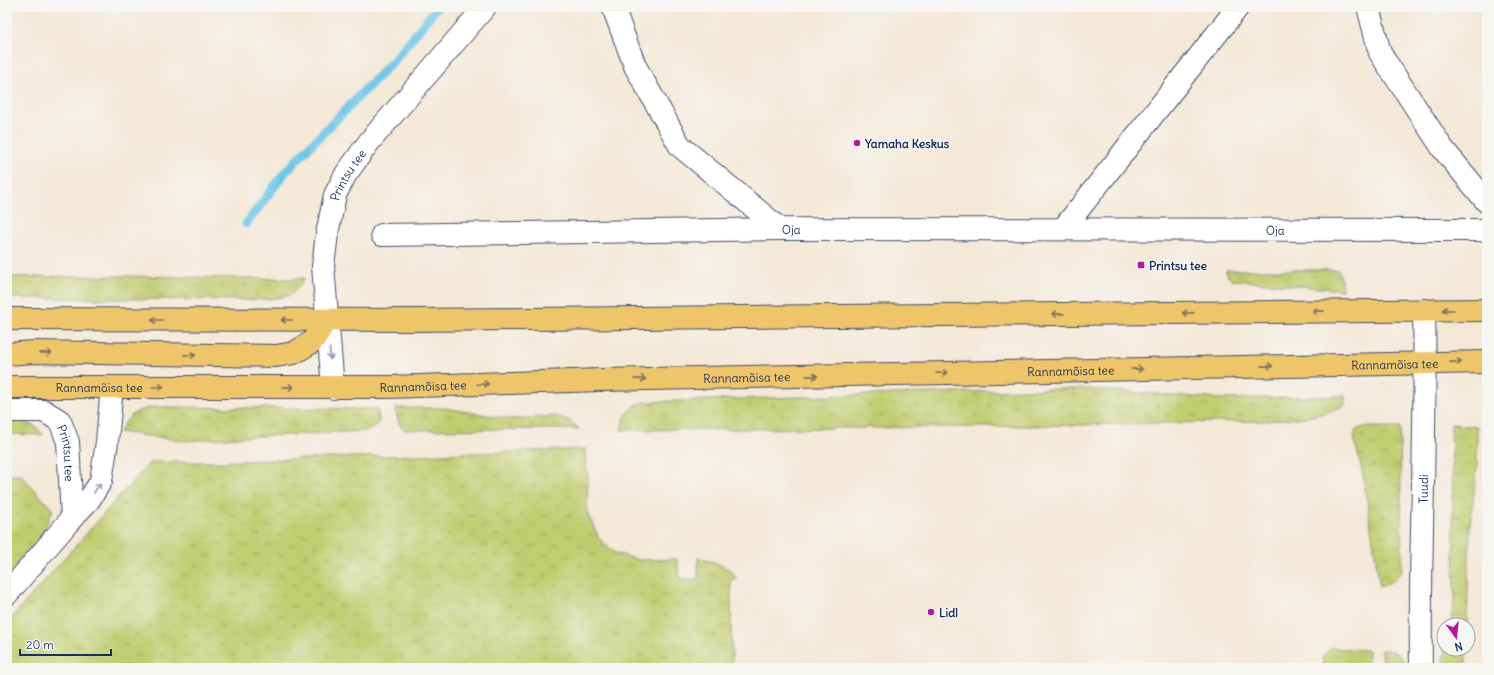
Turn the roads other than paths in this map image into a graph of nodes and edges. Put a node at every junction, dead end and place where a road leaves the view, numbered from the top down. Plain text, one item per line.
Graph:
1 (485, 7) edge
2 (613, 7) edge
3 (1238, 7) edge
4 (1368, 7) edge
5 (1487, 202) edge
6 (780, 228) junction
7 (1063, 229) junction
8 (1487, 230) edge
9 (382, 235) dead end
10 (1424, 310) junction
11 (1487, 310) edge
12 (7, 319) edge
13 (326, 320) junction
14 (7, 354) edge
15 (1487, 362) edge
16 (1426, 363) junction
17 (7, 387) edge
18 (112, 387) junction
19 (333, 388) junction
20 (7, 411) edge
21 (72, 518) junction
22 (7, 594) edge
23 (1421, 668) edge

1 - 13 street, Printsu tee
2 - 6 street, Oja
3 - 7 street
4 - 5 street
6 - 7 street, Oja
6 - 9 street
7 - 8 street, Oja
11 -> 10 main road
10 -> 13 main road
10 - 16 street, Tuudi
13 -> 12 main road
14 -> 13 main road
13 -> 19 street, Printsu tee
16 -> 15 main road, Rannamõisa tee
19 -> 16 main road, Rannamõisa tee
16 - 23 street, Tuudi
17 - 18 main road, Rannamõisa tee
18 -> 19 main road, Rannamõisa tee
21 -> 18 street
20 - 21 street, Printsu tee
21 - 22 street

